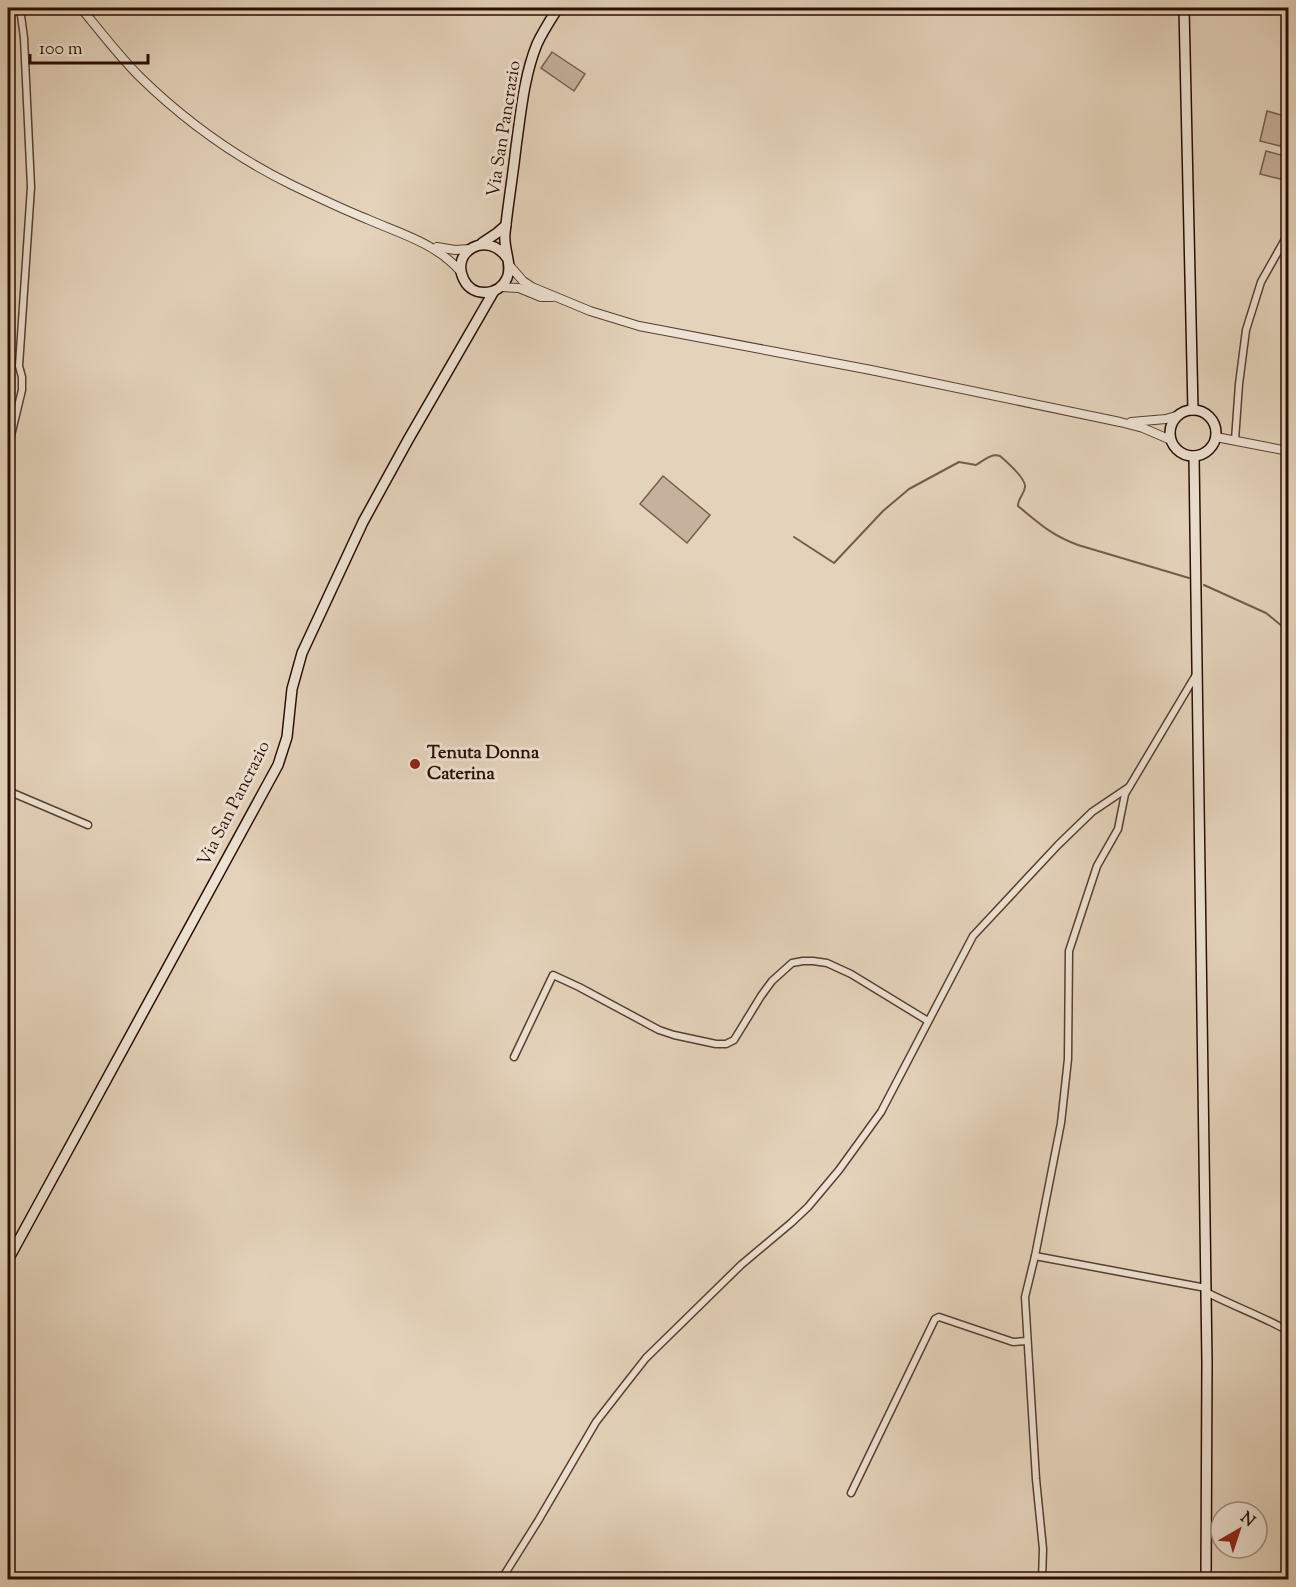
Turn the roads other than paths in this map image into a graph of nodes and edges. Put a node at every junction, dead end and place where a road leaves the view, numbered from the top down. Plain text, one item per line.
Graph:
1 (20, 8) edge
2 (81, 8) edge
3 (558, 8) edge
4 (1184, 8) edge
5 (506, 225) junction
6 (1288, 234) edge
7 (426, 244) junction
8 (474, 247) junction
9 (508, 262) junction
10 (461, 272) junction
11 (497, 289) junction
12 (477, 292) junction
13 (554, 296) junction
14 (478, 321) junction
15 (1193, 410) junction
16 (1179, 415) junction
17 (1120, 422) junction
18 (1216, 437) junction
19 (1171, 440) junction
20 (1235, 440) junction
21 (8, 448) edge
22 (1288, 451) edge
23 (1194, 456) junction
24 (1197, 672) junction
25 (1129, 787) junction
26 (8, 791) edge
27 (88, 825) dead end
28 (928, 1021) junction
29 (514, 1057) dead end
30 (1035, 1256) junction
31 (8, 1260) edge
32 (1206, 1290) junction
33 (1288, 1331) edge
34 (1027, 1341) junction
35 (851, 1493) dead end
36 (501, 1580) edge
37 (1042, 1580) edge
38 (1206, 1580) edge

1 - 21 street
2 - 7 street
3 - 5 main road, Via San Pancrazio
4 - 15 main road
5 - 8 main road
5 - 9 main road, Via San Pancrazio
6 - 20 street
7 - 8 street
7 - 10 street
8 - 9 main road
8 - 10 main road
9 - 11 main road
9 - 13 street
10 - 12 main road
11 - 12 main road
11 - 13 street
11 - 14 main road, Via San Pancrazio
12 - 14 main road
13 - 17 street
14 - 31 main road, Via San Pancrazio
15 - 16 main road
15 - 18 main road
16 - 17 street
16 - 19 main road
17 - 19 street
18 - 20 street
18 - 23 main road
19 - 23 main road
20 - 22 street
23 - 24 main road
24 - 25 street
24 - 32 main road
25 - 28 street
25 - 30 street
26 - 27 street
28 - 29 street
28 - 36 street
30 - 32 street
30 - 34 street
32 - 33 street
32 - 38 main road
34 - 35 street
34 - 37 street

